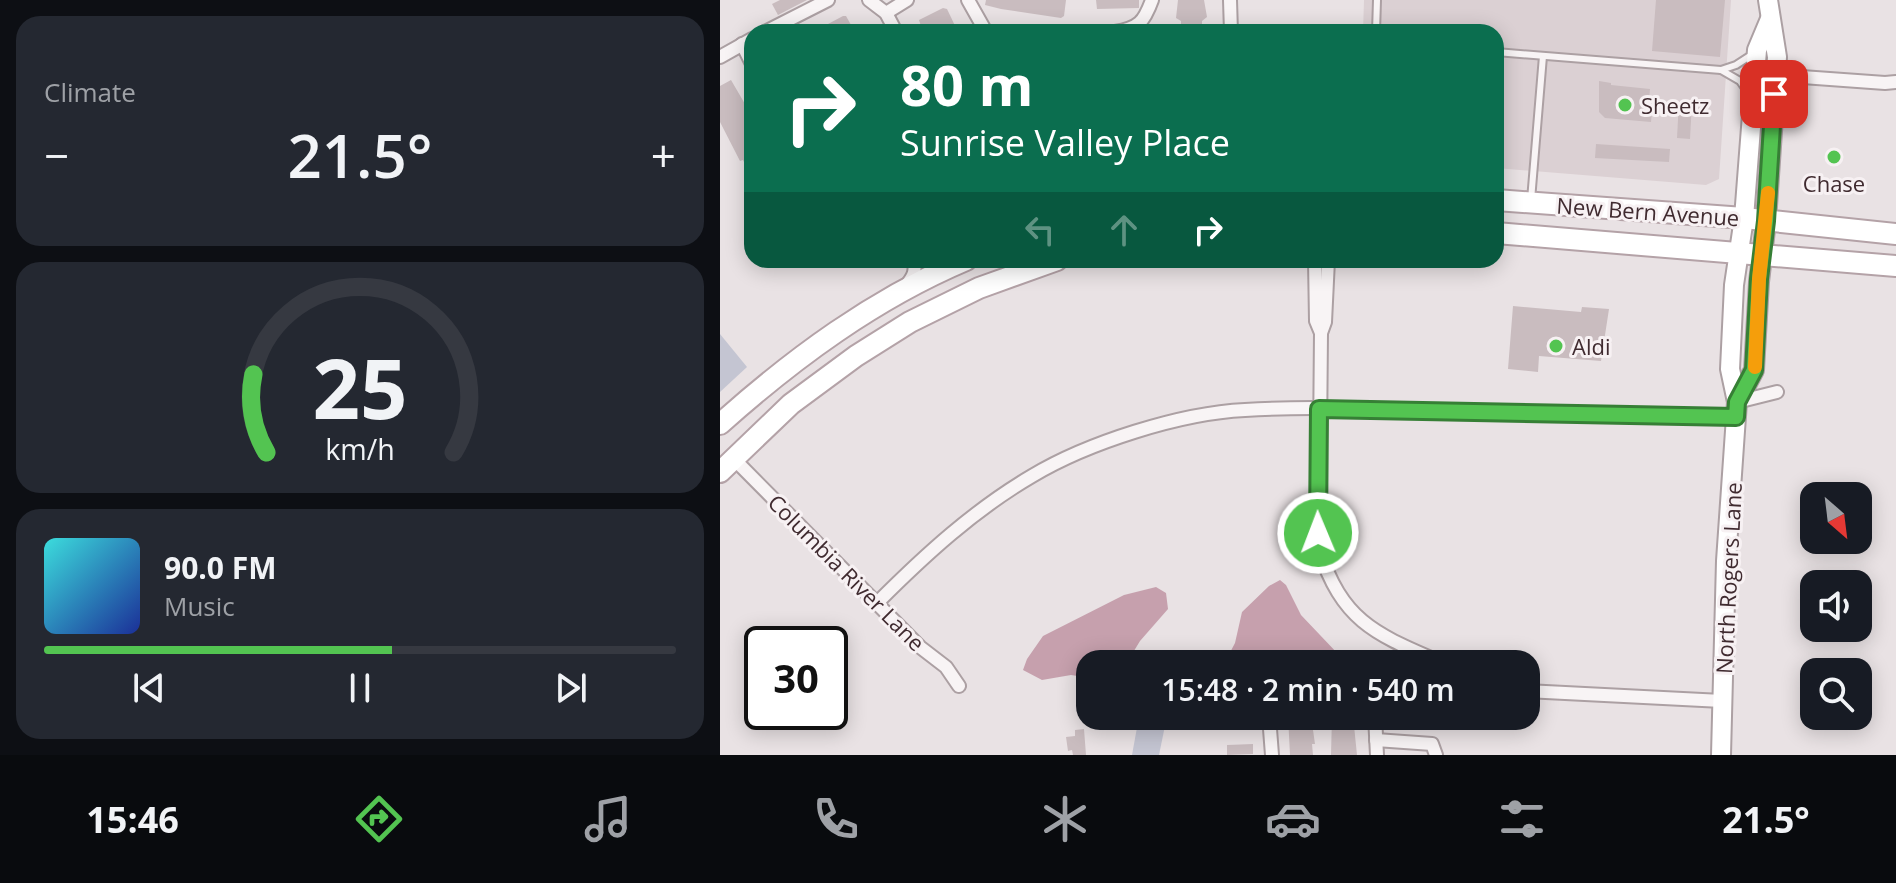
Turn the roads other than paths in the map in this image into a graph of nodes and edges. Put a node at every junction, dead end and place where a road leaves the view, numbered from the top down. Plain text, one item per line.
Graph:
1 (828, 0) edge
2 (869, 0) edge
3 (907, 0) edge
4 (968, 0) edge
5 (1152, 0) edge
6 (1230, 0) edge
7 (1377, 0) edge
8 (1769, 9) edge
9 (886, 13) junction
10 (781, 24) edge
11 (892, 24) edge
12 (982, 24) edge
13 (1138, 24) edge
14 (1231, 24) edge
15 (1376, 24) edge
16 (744, 44) edge
17 (1757, 50) junction
18 (1504, 53) edge
19 (1543, 56) junction
20 (720, 57) edge
21 (1721, 70) junction
22 (1776, 75) junction
23 (1896, 82) edge
24 (1753, 106) junction
25 (1504, 200) edge
26 (1531, 202) junction
27 (1744, 218) junction
28 (1766, 221) junction
29 (1504, 234) edge
30 (1896, 234) edge
31 (1739, 254) junction
32 (1762, 256) junction
33 (1896, 266) edge
34 (915, 268) edge
35 (950, 268) edge
36 (1035, 268) edge
37 (1315, 268) edge
38 (1328, 268) edge
39 (901, 292) junction
40 (1321, 333) junction
41 (1777, 392) dead end
42 (1319, 409) junction
43 (1737, 409) junction
44 (720, 424) edge
45 (727, 465) edge
46 (878, 602) junction
47 (1414, 650) edge
48 (959, 686) dead end
49 (1540, 692) edge
50 (1722, 701) junction
51 (1270, 730) edge
52 (1376, 730) edge
53 (1376, 740) junction
54 (1272, 755) edge
55 (1377, 755) edge
56 (1436, 755) edge
57 (1721, 755) edge

1 - 10 street
2 - 9 street
3 - 9 street
4 - 12 street
5 - 13 street
6 - 14 street
7 - 15 lane
8 - 17 street, North Rogers Lane
8 - 22 street, North Rogers Lane
9 - 11 street
16 - 20 street
17 - 21 lane
17 - 24 street, North Rogers Lane
18 - 19 lane
19 - 21 lane
19 - 26 lane
21 - 24 lane
22 - 23 street
22 - 28 street, North Rogers Lane
24 - 27 street, North Rogers Lane
25 - 26 main road, New Bern Avenue
26 - 27 main road, New Bern Avenue
27 - 28 main road, New Bern Avenue
27 - 31 street, North Rogers Lane
28 - 30 main road, New Bern Avenue
28 - 32 street, North Rogers Lane
29 - 31 main road, New Bern Avenue
31 - 32 main road, New Bern Avenue
31 - 43 street, North Rogers Lane
32 - 33 main road, New Bern Avenue
32 - 43 street, North Rogers Lane
34 - 39 street
35 - 39 main road
36 - 45 main road
37 - 40 street
38 - 40 street
39 - 44 main road
40 - 42 street
41 - 43 street
42 - 43 street
42 - 46 street
42 - 47 street
43 - 50 street, North Rogers Lane
45 - 46 street, Columbia River Lane
46 - 48 street, Columbia River Lane
49 - 50 street
50 - 57 street, North Rogers Lane
51 - 54 street
52 - 53 street
53 - 55 street
53 - 56 street

